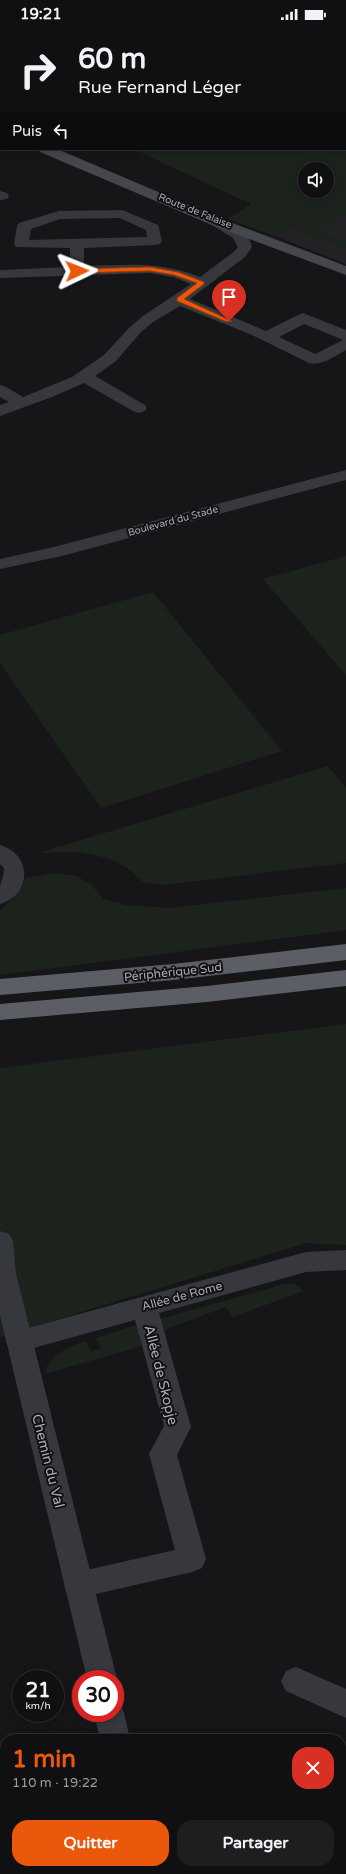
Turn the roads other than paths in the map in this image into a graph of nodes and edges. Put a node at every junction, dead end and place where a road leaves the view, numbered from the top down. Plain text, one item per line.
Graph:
1 (47, 150) edge
2 (66, 150) edge
3 (217, 222) junction
4 (77, 244) junction
5 (346, 261) edge
6 (77, 271) junction
7 (346, 271) edge
8 (0, 274) edge
9 (202, 283) junction
10 (180, 300) junction
11 (346, 336) edge
12 (266, 337) junction
13 (346, 344) edge
14 (84, 376) junction
15 (0, 390) edge
16 (22, 403) junction
17 (140, 408) dead end
18 (0, 410) edge
19 (346, 475) edge
20 (0, 564) edge
21 (0, 852) edge
22 (0, 897) edge
23 (346, 952) edge
24 (346, 978) edge
25 (0, 987) edge
26 (0, 1012) edge
27 (0, 1241) edge
28 (346, 1260) edge
29 (144, 1307) junction
30 (19, 1341) junction
31 (78, 1585) junction
32 (100, 1670) edge
33 (296, 1681) dead end
34 (346, 1704) edge
35 (111, 1722) edge
36 (114, 1734) edge

1 - 3 main road, Route de Falaise
2 - 5 main road, Route de Falaise
3 - 7 main road, Route de Falaise
3 - 9 street
4 - 4 street
4 - 6 street
6 - 8 street
6 - 9 street
9 - 10 street
10 - 12 street
10 - 14 street
11 - 12 street
12 - 13 street
14 - 16 street
14 - 17 street
15 - 16 street
16 - 18 street
19 - 20 street, Boulevard du Stade
21 - 22 street
23 - 25 highway, Périphérique Sud
24 - 26 highway, Périphérique Sud
27 - 30 street, Chemin du Val
28 - 29 street, Allée de Rome
29 - 30 street, Allée de Rome
29 - 31 street, Allée de Skopje
30 - 31 street, Chemin du Val
31 - 32 street, Chemin du Val
33 - 34 street
35 - 36 street

